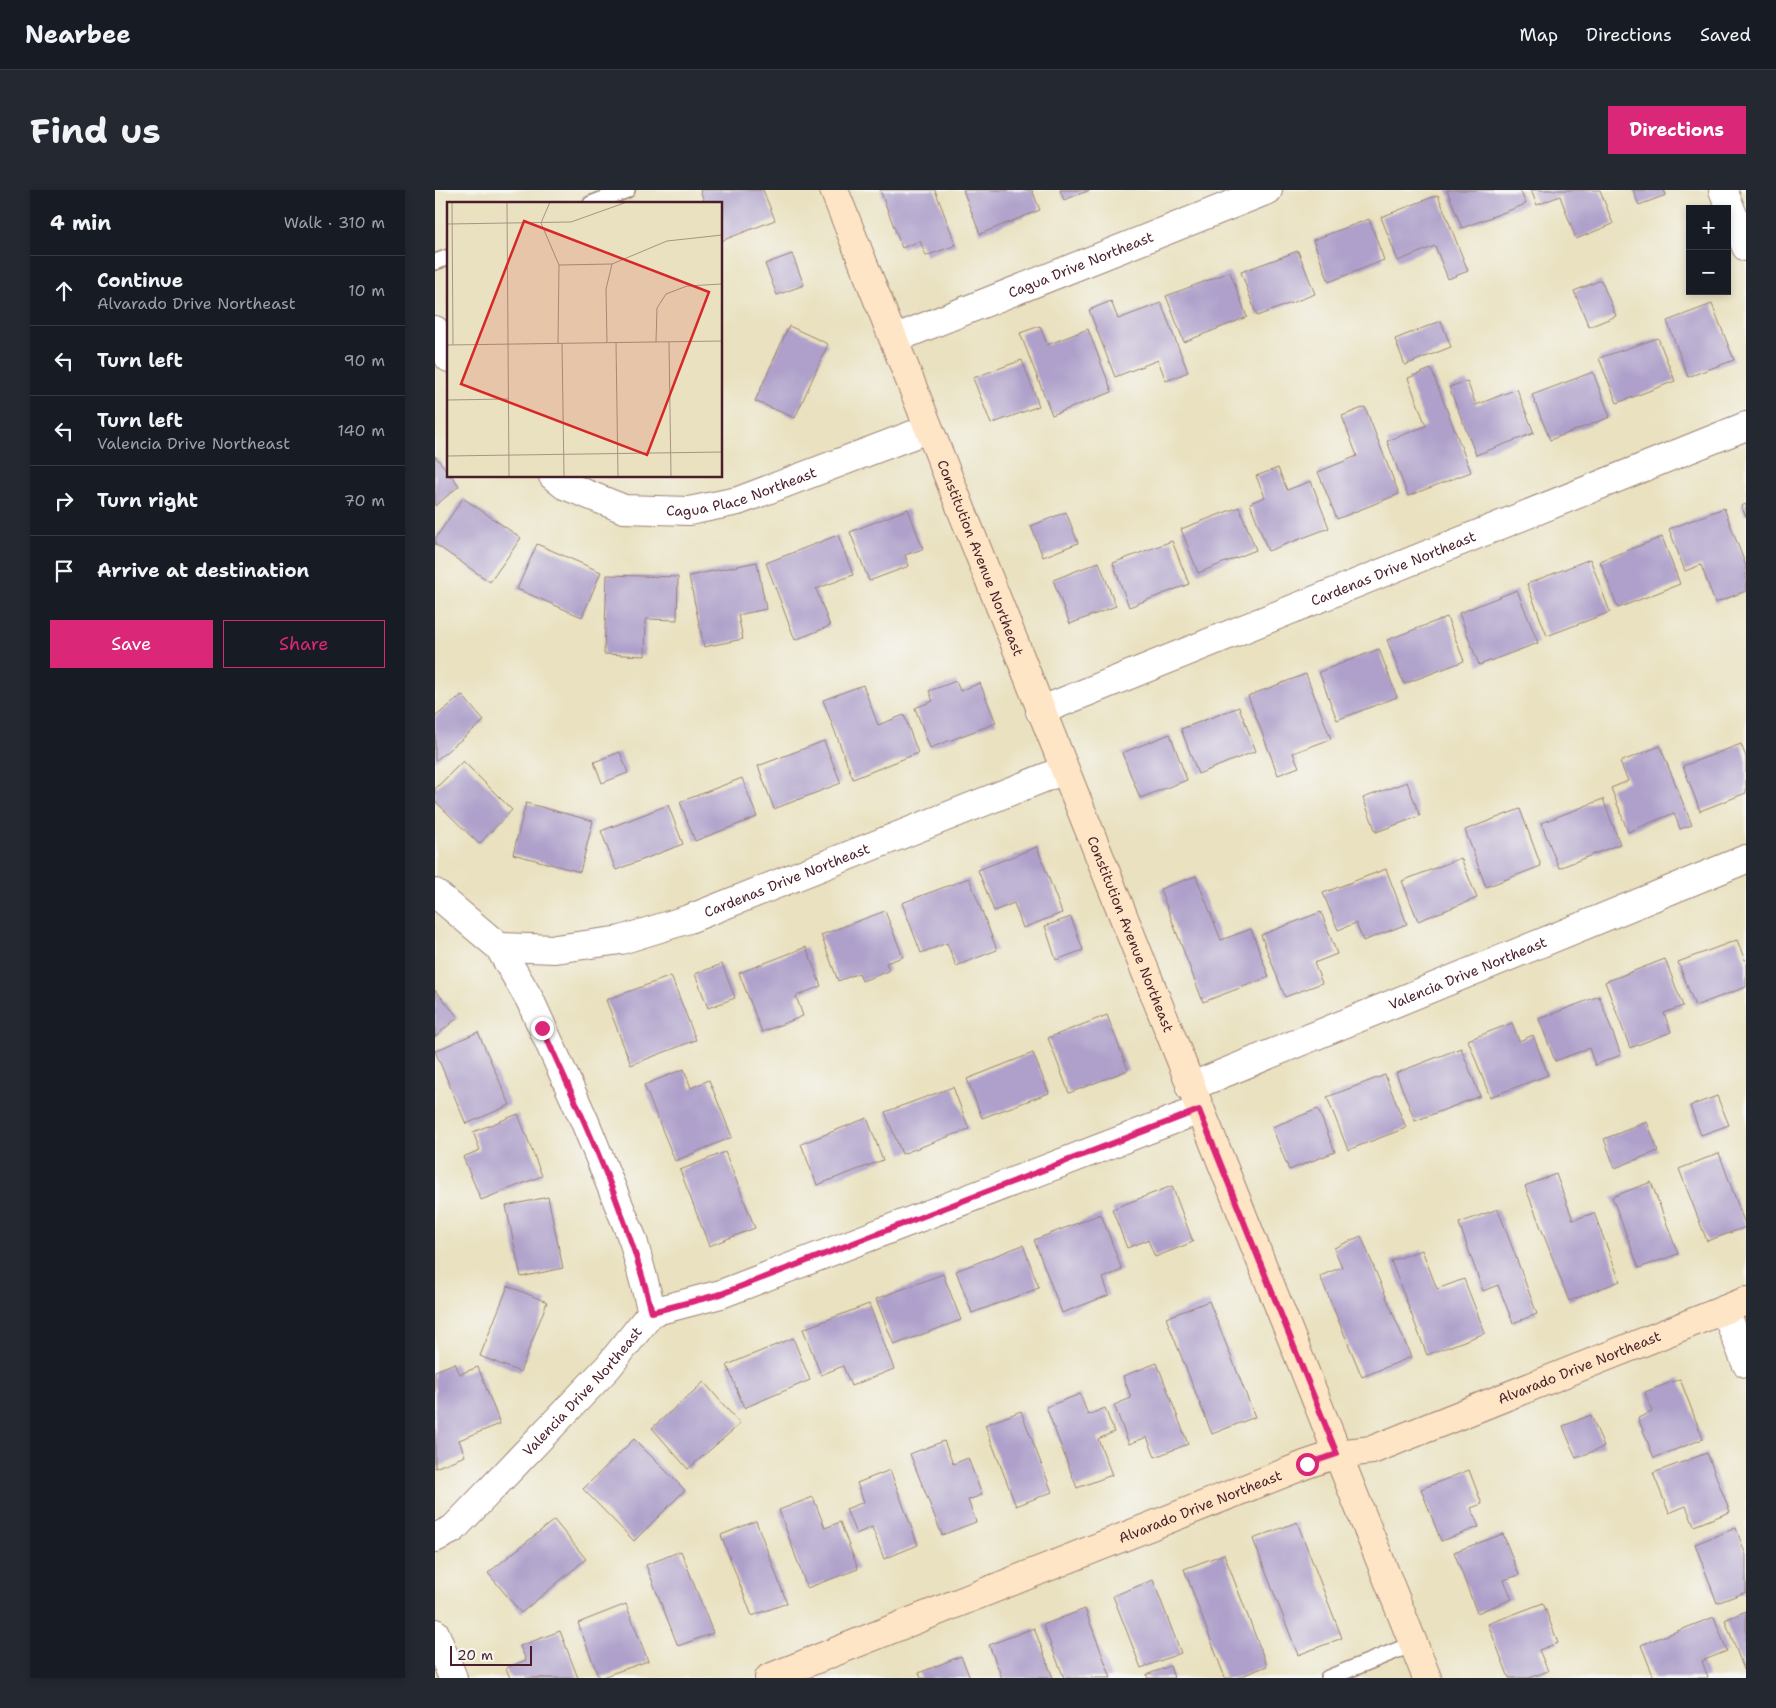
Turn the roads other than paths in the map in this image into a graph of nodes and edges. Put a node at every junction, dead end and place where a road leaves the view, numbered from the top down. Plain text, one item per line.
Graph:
1 (627, 190) edge
2 (834, 190) edge
3 (1268, 190) edge
4 (1723, 190) edge
5 (596, 202) edge
6 (1746, 247) edge
7 (447, 258) edge
8 (435, 262) edge
9 (435, 330) edge
10 (894, 339) junction
11 (447, 354) edge
12 (1746, 426) edge
13 (929, 429) junction
14 (555, 478) edge
15 (1040, 711) junction
16 (1064, 770) junction
17 (1746, 859) edge
18 (435, 892) edge
19 (499, 946) junction
20 (1194, 1098) junction
21 (1736, 1306) edge
22 (652, 1312) junction
23 (1746, 1364) edge
24 (1337, 1454) junction
25 (435, 1538) edge
26 (435, 1633) edge
27 (1413, 1644) junction
28 (453, 1678) edge
29 (769, 1678) edge
30 (1328, 1678) edge
31 (1427, 1678) edge

1 - 5 lane
2 - 10 street, Constitution Avenue Northeast
3 - 10 street, Cagua Drive Northeast
4 - 6 street
7 - 8 lane
9 - 11 street
10 - 13 street, Constitution Avenue Northeast
12 - 15 street, Cardenas Drive Northeast
13 - 14 street, Cagua Place Northeast
13 - 15 street, Constitution Avenue Northeast
15 - 16 street, Constitution Avenue Northeast
16 - 19 street, Cardenas Drive Northeast
16 - 20 street, Constitution Avenue Northeast
17 - 20 street, Valencia Drive Northeast
18 - 19 street
19 - 22 street
20 - 22 street, Valencia Drive Northeast
20 - 24 street, Constitution Avenue Northeast
21 - 23 street
21 - 24 street, Alvarado Drive Northeast
22 - 25 street, Valencia Drive Northeast
24 - 27 street, Constitution Avenue Northeast
24 - 29 street, Alvarado Drive Northeast
26 - 28 street
27 - 30 lane
27 - 31 street, Constitution Avenue Northeast

